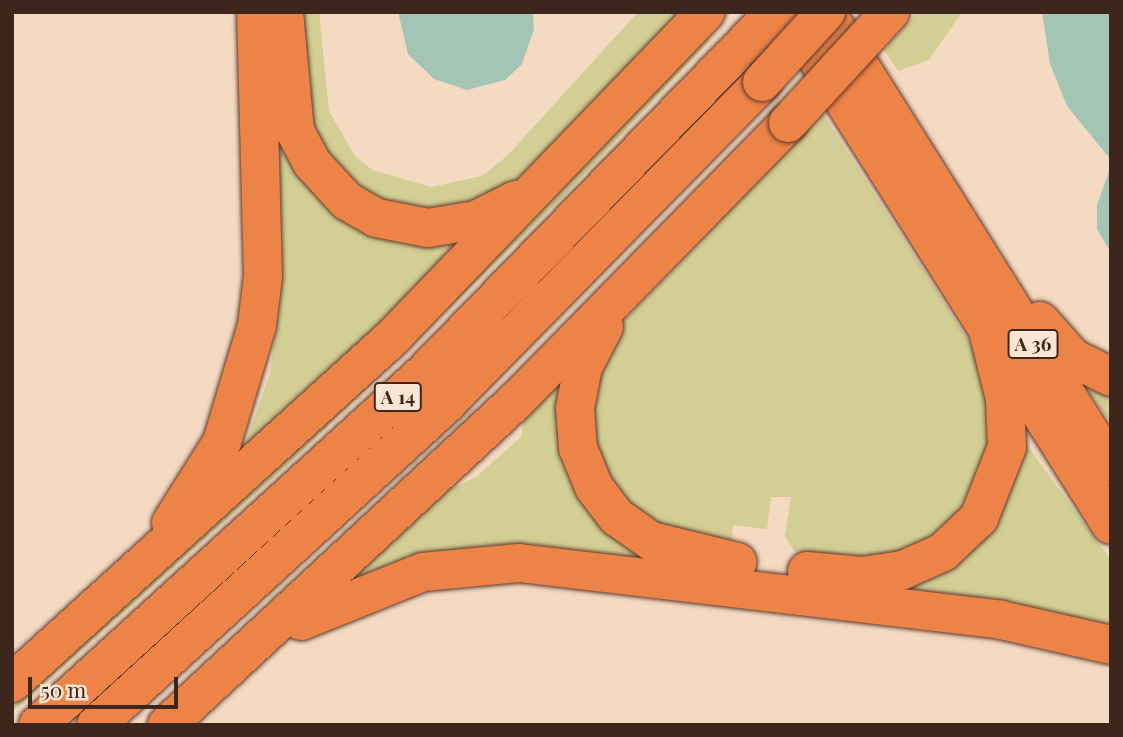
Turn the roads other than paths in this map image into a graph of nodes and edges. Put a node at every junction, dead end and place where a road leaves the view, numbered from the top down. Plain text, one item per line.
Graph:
1 (256, 12) edge
2 (284, 12) edge
3 (706, 12) edge
4 (775, 12) edge
5 (788, 12) edge
6 (826, 12) edge
7 (890, 12) edge
8 (542, 185) junction
9 (957, 222) junction
10 (626, 289) junction
11 (989, 335) junction
12 (1111, 377) edge
13 (1111, 466) edge
14 (1111, 525) edge
15 (136, 574) junction
16 (267, 637) junction
17 (1111, 645) edge
18 (12, 683) edge
19 (38, 725) edge
20 (96, 725) edge
21 (167, 725) edge

1 - 15 highway
2 - 8 highway
3 - 8 highway
4 - 19 highway, A 14
5 - 11 highway, A 36
6 - 9 highway, A 36
6 - 20 highway, A 14, bridge
7 - 10 highway, bridge
8 - 15 highway
9 - 12 highway
9 - 13 highway, A 36
10 - 11 highway
10 - 16 highway
11 - 14 highway, A 36
15 - 18 highway
16 - 17 highway
16 - 21 highway

